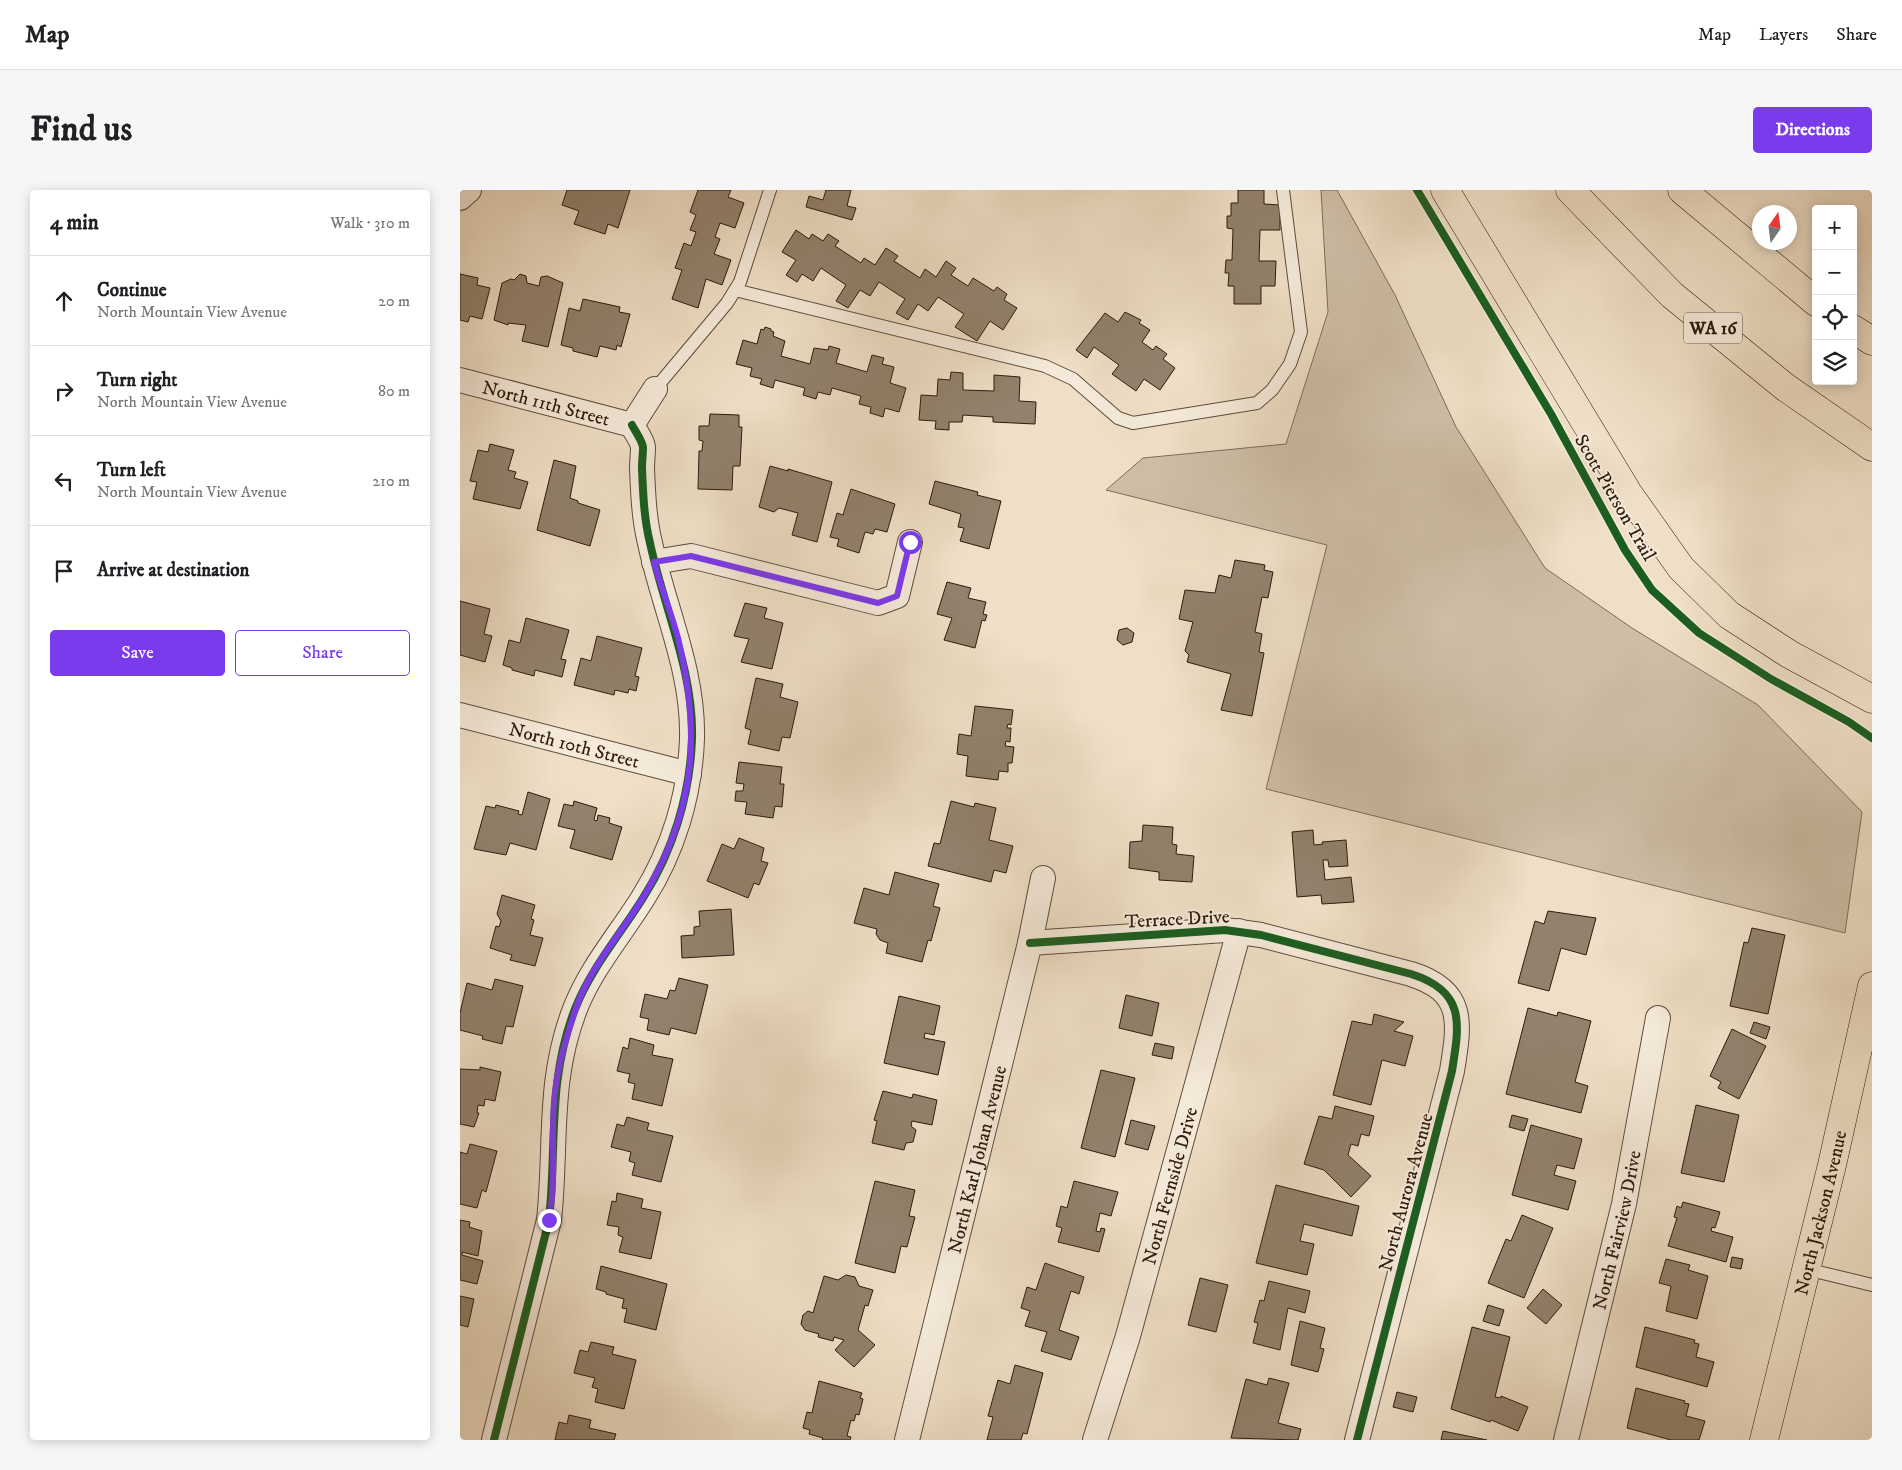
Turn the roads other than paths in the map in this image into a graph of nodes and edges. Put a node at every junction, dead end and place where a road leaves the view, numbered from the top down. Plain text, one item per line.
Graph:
1 (469, 190) edge
2 (770, 190) edge
3 (1283, 190) edge
4 (1445, 190) edge
5 (1570, 190) edge
6 (1682, 190) edge
7 (460, 198) edge
8 (735, 290) junction
9 (1812, 299) edge
10 (1857, 328) edge
11 (1857, 330) edge
12 (1872, 334) edge
13 (1872, 341) edge
14 (460, 380) edge
15 (655, 389) joint
16 (632, 425) junction
17 (1872, 447) edge
18 (910, 542) dead end
19 (654, 562) junction
20 (1872, 699) edge
21 (460, 715) edge
22 (689, 774) junction
23 (1043, 878) dead end
24 (1239, 931) junction
25 (1030, 943) junction
26 (1411, 974) joint
27 (1872, 986) edge
28 (1658, 1018) dead end
29 (1806, 1269) junction
30 (1872, 1285) edge
31 (494, 1440) edge
32 (907, 1440) edge
33 (1095, 1440) edge
34 (1357, 1440) edge
35 (1566, 1440) edge
36 (1764, 1440) edge

1 - 7 street
2 - 8 lane
3 - 8 lane
4 - 20 main road
5 - 17 main road, WA 16
6 - 9 main road
8 - 15 lane
10 - 12 main road
11 - 13 main road
14 - 16 street, North 11th Street
15 - 16 street
16 - 19 street
18 - 19 street
19 - 22 street
21 - 22 street, North 10th Street
22 - 31 street
23 - 25 street, North Karl Johan Avenue
24 - 25 street, Terrace Drive
24 - 26 street, Terrace Drive
24 - 33 street, North Fernside Drive
25 - 32 street, North Karl Johan Avenue
26 - 34 street, North Aurora Avenue
27 - 29 main road, North Jackson Avenue
28 - 35 street, North Fairview Drive
29 - 30 lane
29 - 36 main road, North Jackson Avenue

